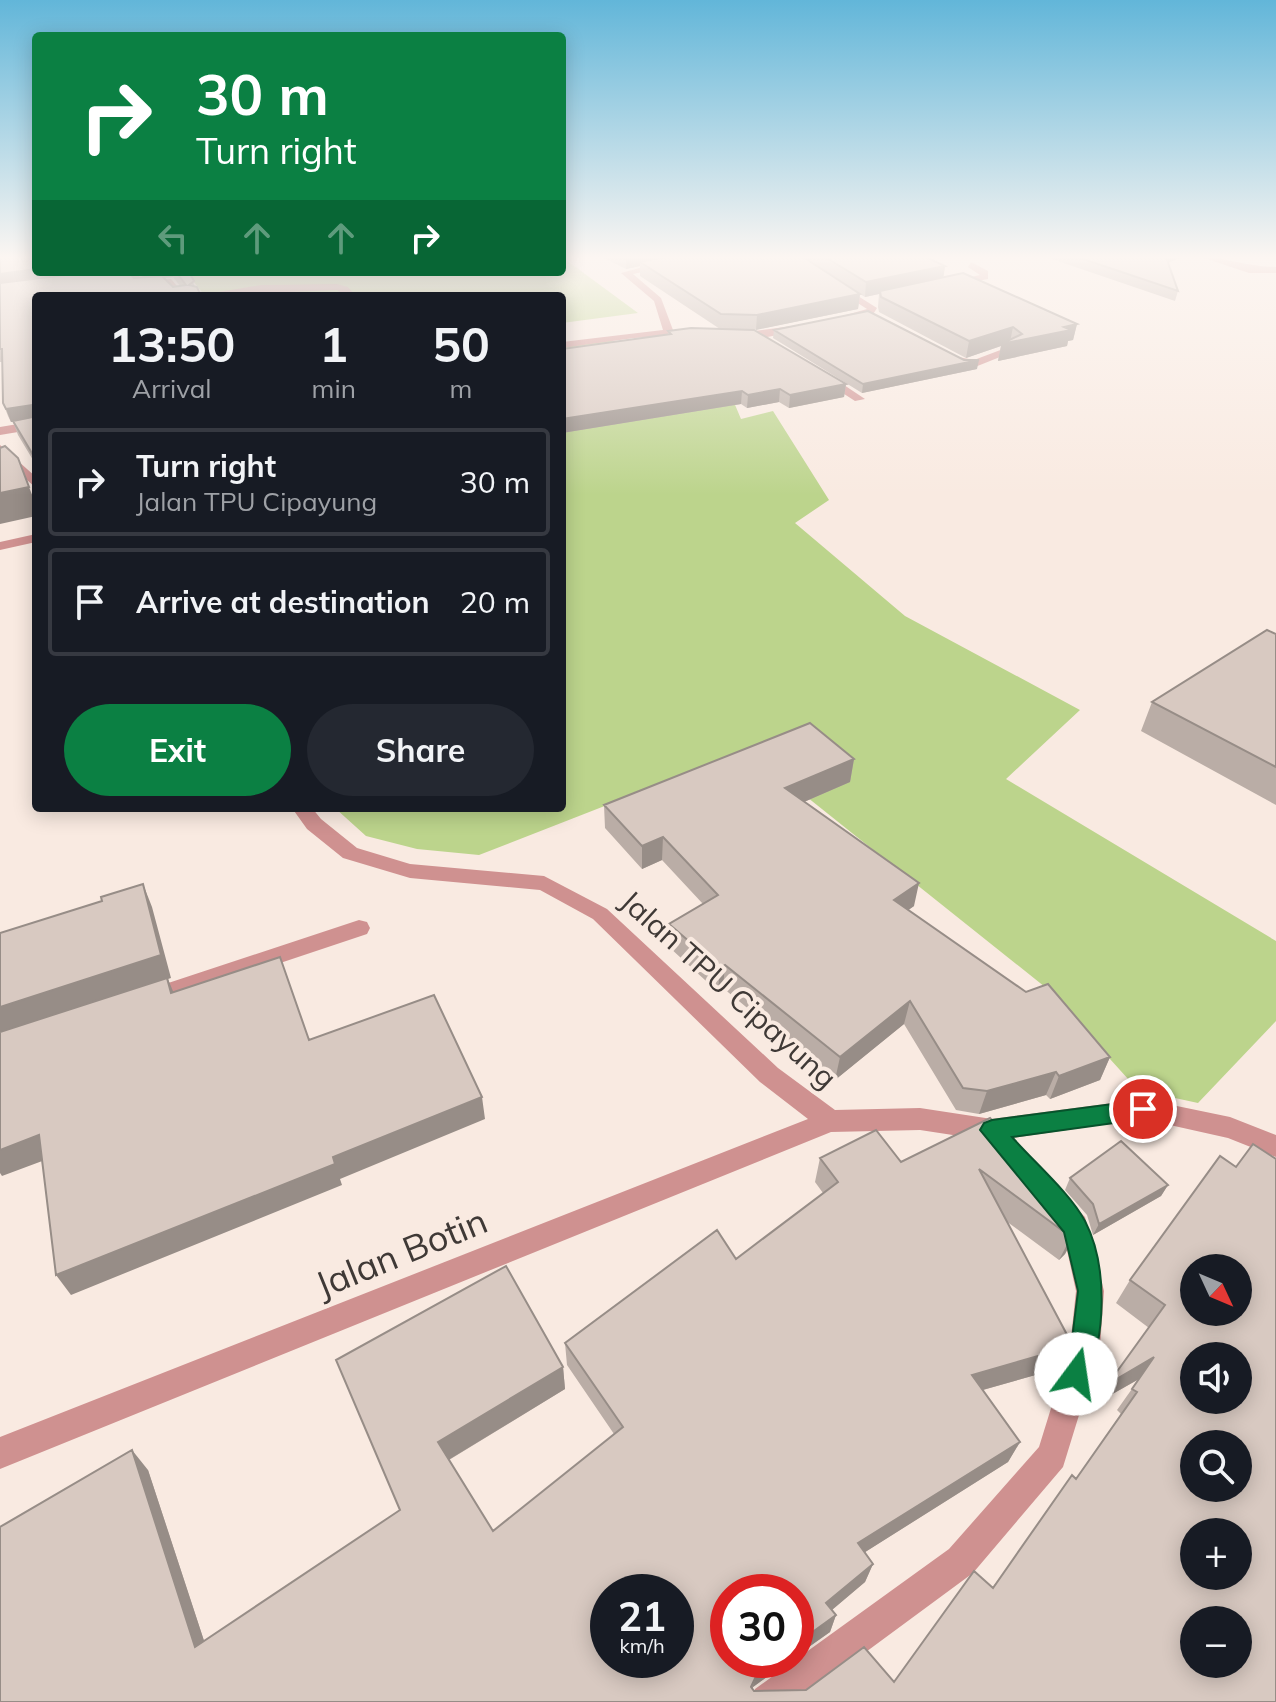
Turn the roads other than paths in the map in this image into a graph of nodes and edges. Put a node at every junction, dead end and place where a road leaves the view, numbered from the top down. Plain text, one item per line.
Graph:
1 (638, 336) edge
2 (756, 336) edge
3 (566, 345) edge
4 (1011, 349) edge
5 (779, 350) edge
6 (937, 351) edge
7 (816, 372) edge
8 (859, 399) dead end
9 (32, 426) edge
10 (0, 431) edge
11 (0, 449) edge
12 (32, 480) edge
13 (32, 539) edge
14 (0, 546) edge
15 (305, 812) edge
16 (359, 928) dead end
17 (120, 1008) edge
18 (830, 1121) junction
19 (992, 1130) junction
20 (1276, 1146) edge
21 (1013, 1154) edge
22 (1044, 1190) edge
23 (0, 1453) edge
24 (768, 1702) edge

1 - 3 street
2 - 5 street
4 - 6 street
7 - 8 street
9 - 10 street
11 - 12 street
13 - 14 street
15 - 18 street, Jalan TPU Cipayung
16 - 17 street
18 - 19 street, Jalan TPU Cipayung
18 - 23 street, Jalan Botin
19 - 20 street, Jalan TPU Cipayung
19 - 21 street
22 - 24 street

